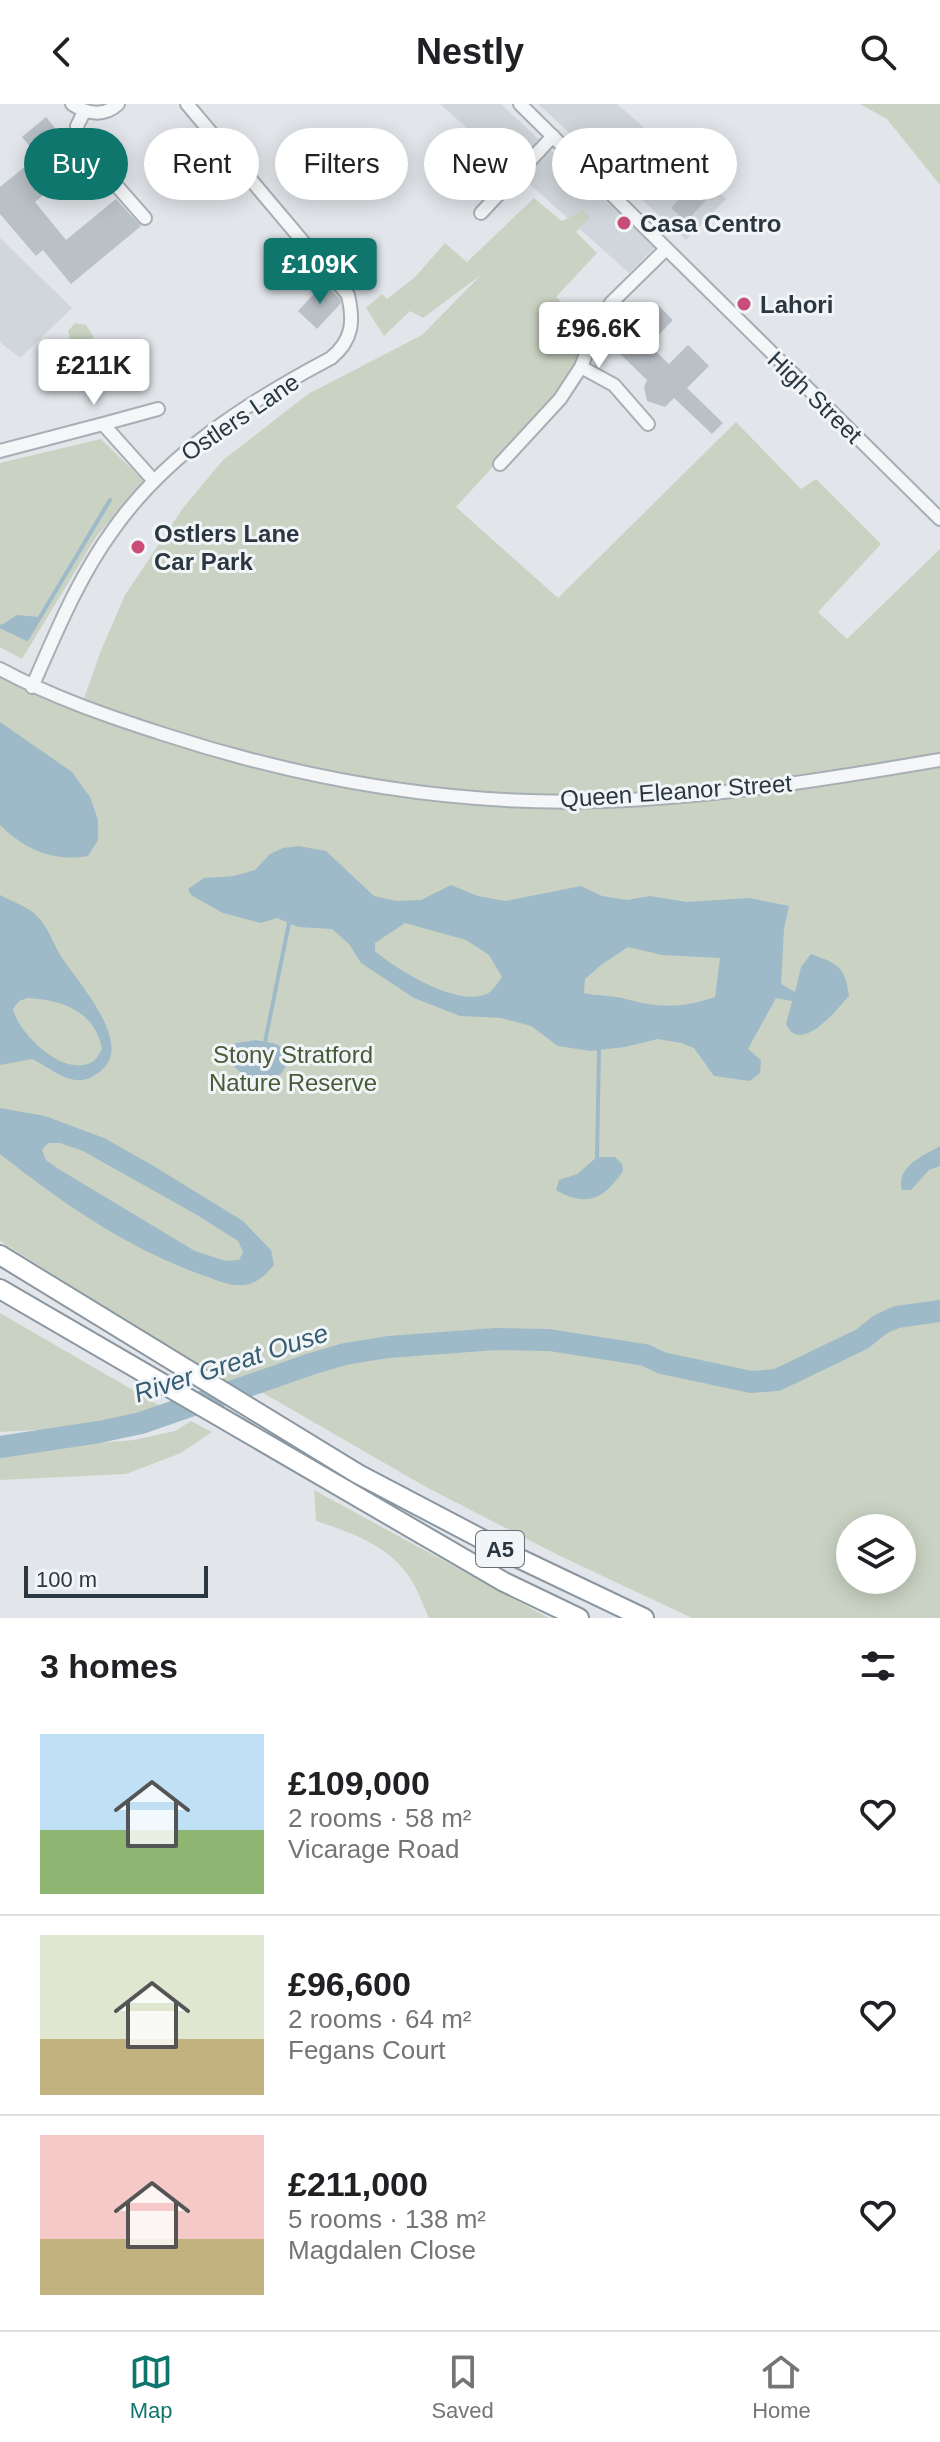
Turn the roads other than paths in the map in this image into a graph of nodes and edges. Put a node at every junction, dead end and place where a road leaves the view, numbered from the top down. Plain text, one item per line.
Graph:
1 (72, 104) edge
2 (118, 104) edge
3 (187, 104) edge
4 (520, 104) edge
5 (84, 112) junction
6 (552, 135) edge
7 (552, 137) edge
8 (617, 200) edge
9 (481, 213) dead end
10 (145, 218) dead end
11 (666, 249) junction
12 (581, 367) junction
13 (158, 409) dead end
14 (103, 424) junction
15 (648, 424) dead end
16 (0, 451) edge
17 (500, 464) dead end
18 (154, 481) junction
19 (940, 519) edge
20 (0, 669) edge
21 (32, 687) junction
22 (940, 760) edge
23 (0, 1255) edge
24 (0, 1289) edge
25 (579, 1618) edge
26 (644, 1618) edge

1 - 5 street
2 - 5 street
3 - 18 street, Ostlers Lane
4 - 6 street, High Street
5 - 10 street
7 - 9 street
8 - 11 street, High Street
11 - 12 street
11 - 19 street, High Street
12 - 15 street
12 - 17 street
13 - 14 street
14 - 16 street
14 - 18 street
18 - 21 street, Ostlers Lane
20 - 21 street, Queen Eleanor Street
21 - 22 street, Queen Eleanor Street
23 - 26 highway, A5
24 - 25 highway, A5

